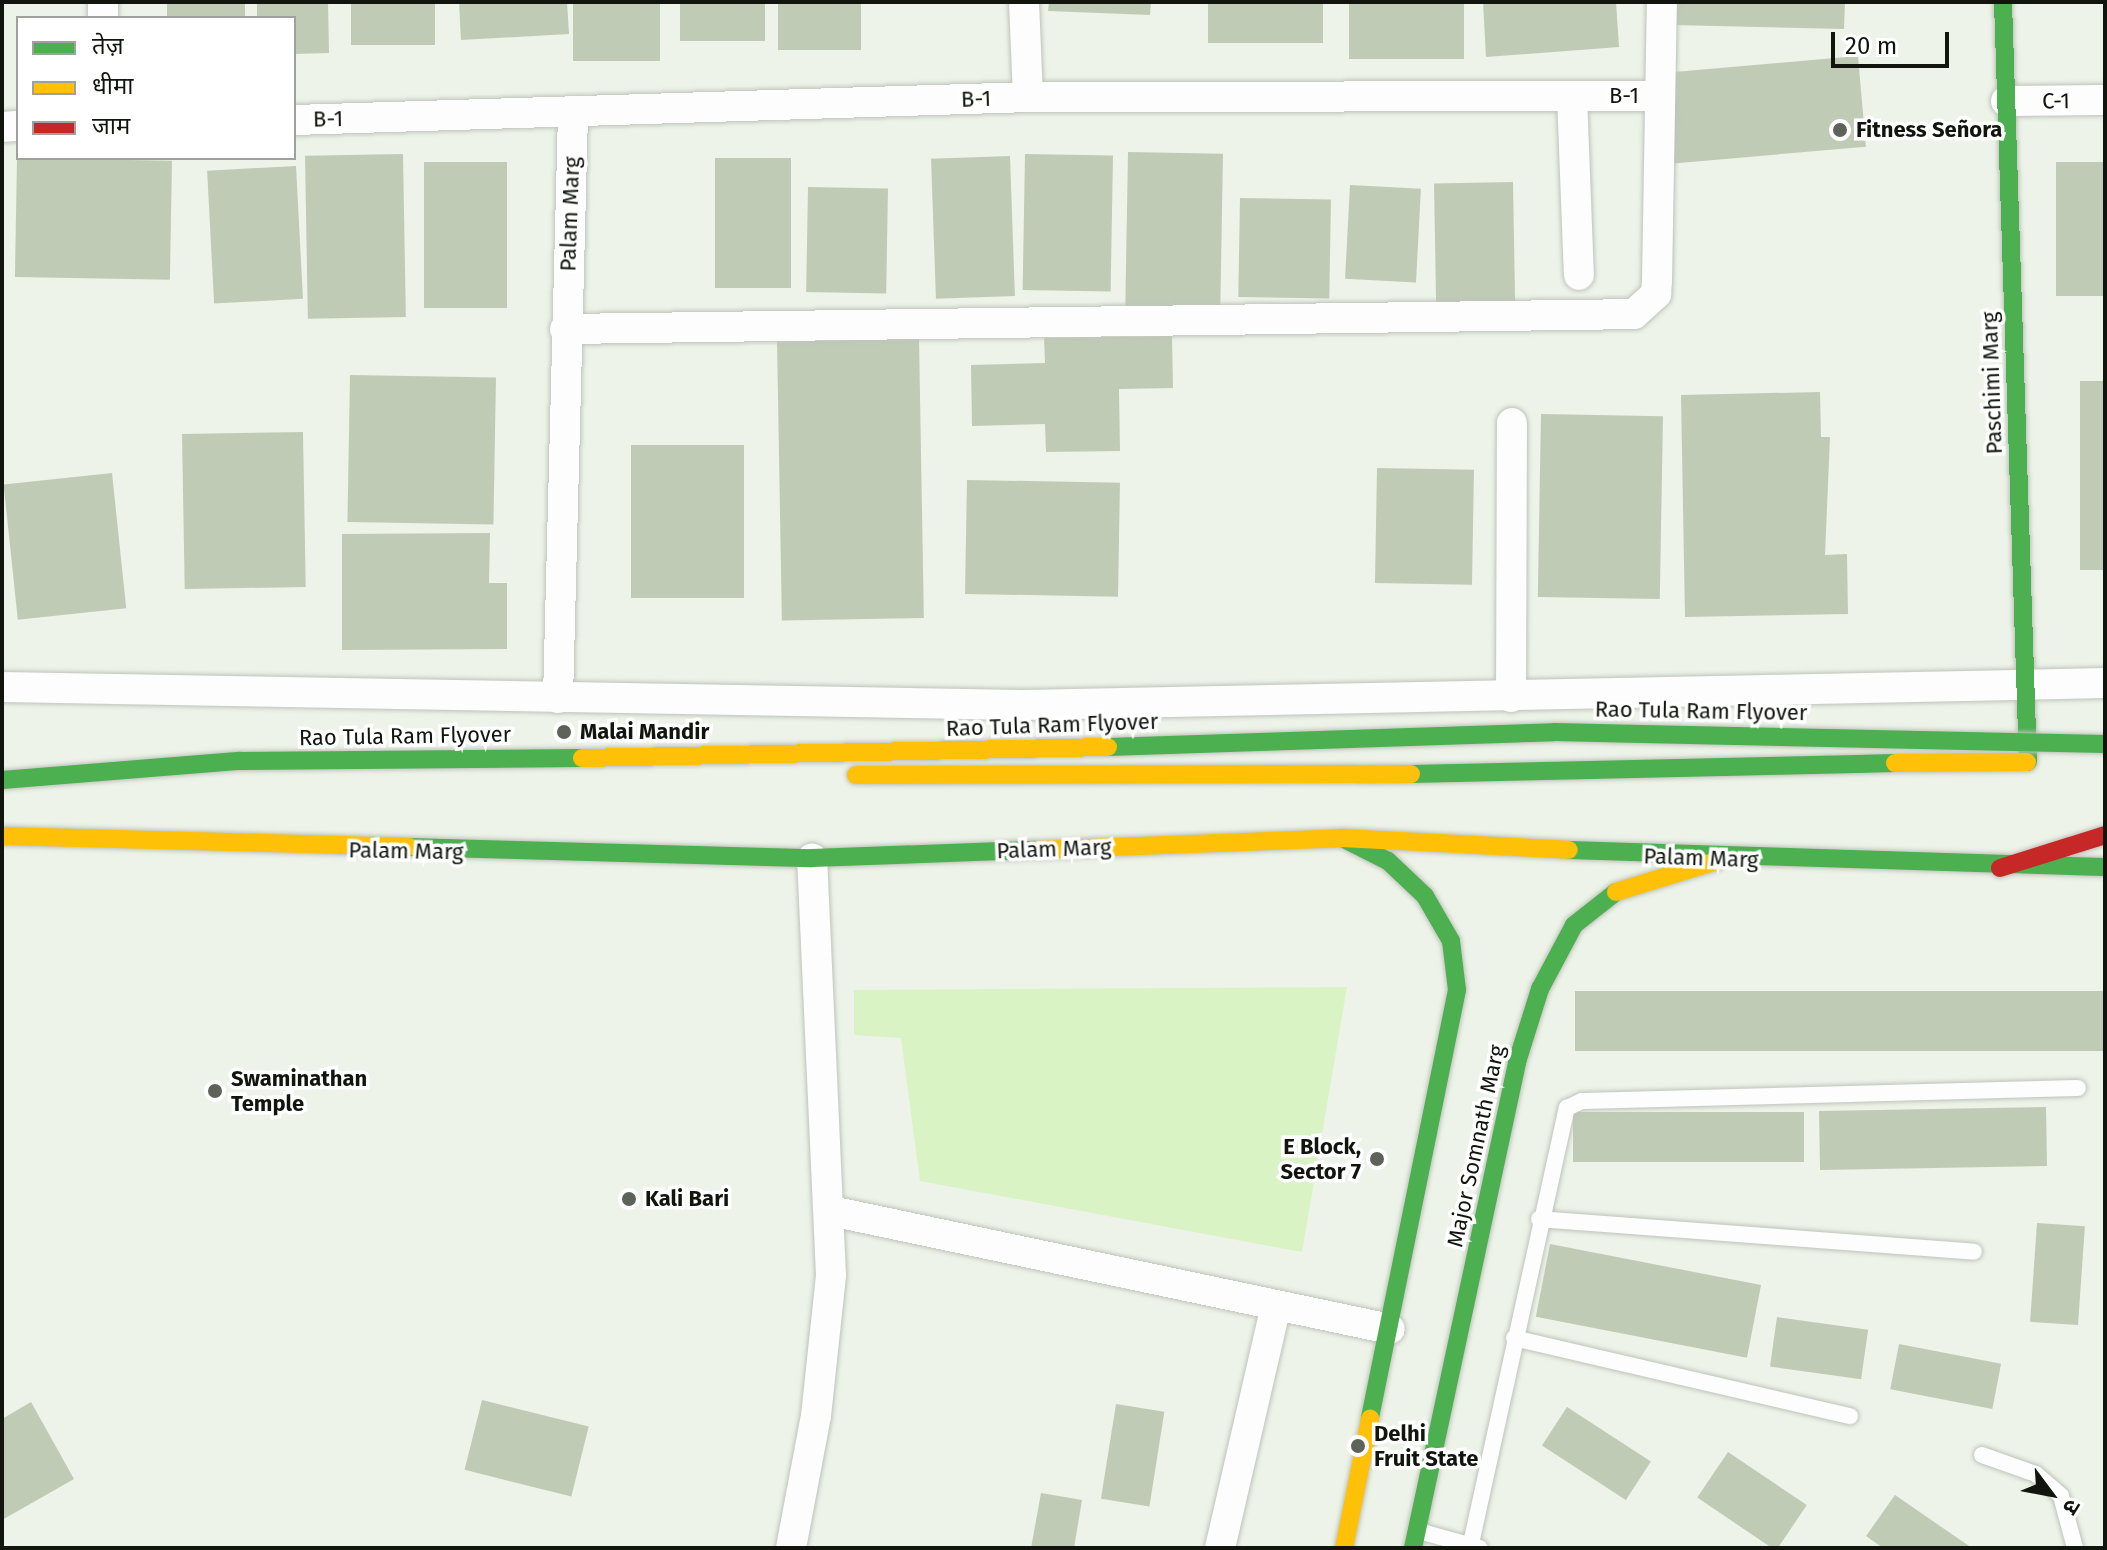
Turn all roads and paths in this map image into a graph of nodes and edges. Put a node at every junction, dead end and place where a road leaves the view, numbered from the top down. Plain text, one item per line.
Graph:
1 (1024, 2) edge
2 (1662, 2) edge
3 (2003, 2) edge
4 (1572, 96) junction
5 (1658, 96) junction
6 (1028, 97) junction
7 (2105, 100) edge
8 (2006, 101) junction
9 (573, 114) junction
10 (296, 120) edge
11 (1579, 275) dead end
12 (565, 329) junction
13 (1512, 423) dead end
14 (2105, 683) edge
15 (2026, 685) junction
16 (2, 687) edge
17 (1511, 697) junction
18 (558, 698) junction
19 (2105, 744) edge
20 (2105, 758) edge
21 (2028, 762) junction
22 (2, 773) edge
23 (799, 776) dead end
24 (831, 776) dead end
25 (2, 780) edge
26 (2105, 835) edge
27 (2, 836) edge
28 (1342, 838) junction
29 (812, 858) junction
30 (1725, 859) junction
31 (2105, 867) edge
32 (2000, 868) junction
33 (1490, 1056) dead end
34 (1517, 1062) junction
35 (2078, 1088) dead end
36 (831, 1211) junction
37 (1539, 1219) junction
38 (1974, 1252) dead end
39 (1276, 1305) junction
40 (1390, 1329) junction
41 (1514, 1338) junction
42 (1850, 1416) dead end
43 (1982, 1455) dead end
44 (1415, 1539) edge
45 (1474, 1547) edge
46 (791, 1548) edge
47 (1220, 1548) edge
48 (1344, 1548) edge
49 (2075, 1548) edge

1 - 6 street
2 - 5 street
3 - 8 main road, Paschimi Marg
4 - 5 street, B-1
4 - 6 street, B-1
4 - 11 street
5 - 12 street
6 - 9 street, B-1
7 - 8 street, C-1
8 - 15 main road, Paschimi Marg
9 - 10 street, B-1
9 - 12 street, Palam Marg
12 - 18 street, Palam Marg
13 - 17 street
14 - 15 street
15 - 17 street
15 - 21 main road, Paschimi Marg
16 - 18 street
17 - 18 street
19 - 25 main road, Rao Tula Ram Flyover, bridge
20 - 21 main road
21 - 24 main road
22 - 23 main road
26 - 32 main road
27 - 29 main road, Palam Marg
28 - 29 main road, Palam Marg
28 - 30 main road, Palam Marg
28 - 40 main road
29 - 36 street
30 - 32 main road, Palam Marg
30 - 34 main road, Major Somnath Marg
31 - 32 main road, Palam Marg
33 - 34 main road
34 - 44 main road, Major Somnath Marg
35 - 37 lane
36 - 39 street
36 - 46 street
37 - 38 lane
37 - 41 lane
39 - 40 street
39 - 47 street
40 - 48 main road
41 - 42 lane
41 - 45 lane
43 - 49 lane
44 - 45 lane

